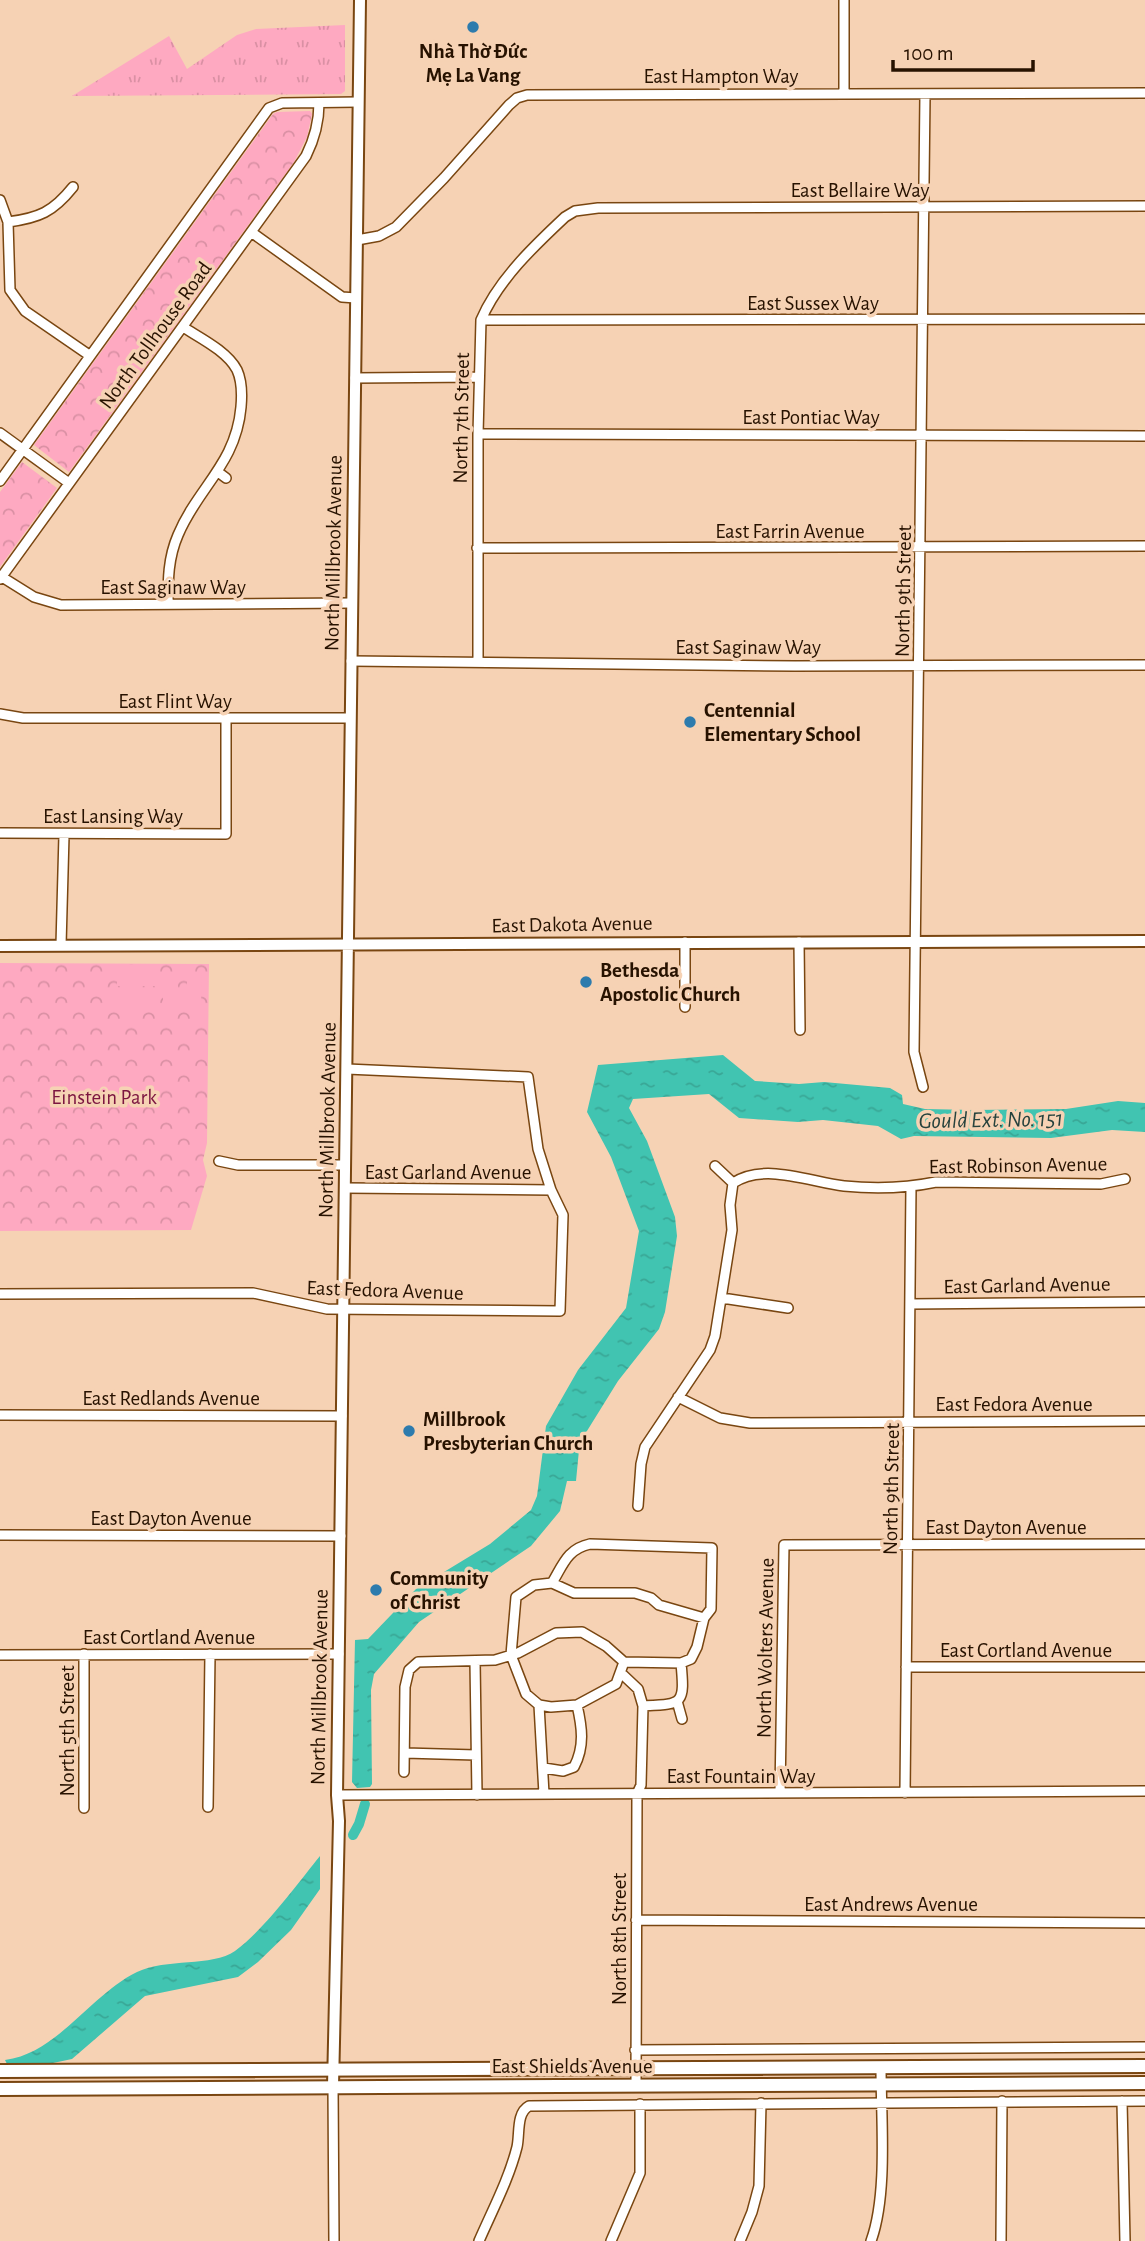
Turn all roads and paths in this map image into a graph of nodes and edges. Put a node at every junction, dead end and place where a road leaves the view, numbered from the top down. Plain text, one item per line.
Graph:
1 (360, 0) edge
2 (844, 0) edge
3 (844, 93) junction
4 (1145, 93) edge
5 (925, 95) junction
6 (358, 102) junction
7 (319, 103) junction
8 (73, 187) dead end
9 (0, 200) edge
10 (1145, 206) edge
11 (925, 208) junction
12 (575, 211) joint
13 (8, 222) junction
14 (251, 232) junction
15 (357, 240) junction
16 (356, 298) junction
17 (1145, 319) edge
18 (481, 320) junction
19 (923, 321) junction
20 (183, 327) junction
21 (89, 355) junction
22 (479, 377) junction
23 (355, 378) junction
24 (0, 433) edge
25 (478, 434) junction
26 (923, 434) junction
27 (1145, 436) edge
28 (23, 449) junction
29 (218, 472) junction
30 (226, 478) dead end
31 (0, 481) edge
32 (69, 483) junction
33 (1145, 546) edge
34 (477, 548) junction
35 (921, 548) junction
36 (1, 578) edge
37 (168, 604) junction
38 (352, 604) junction
39 (351, 661) junction
40 (478, 662) junction
41 (919, 665) junction
42 (1145, 665) edge
43 (0, 714) edge
44 (226, 718) junction
45 (350, 718) junction
46 (0, 833) edge
47 (64, 835) junction
48 (1145, 941) edge
49 (685, 942) junction
50 (799, 942) junction
51 (916, 942) junction
52 (61, 945) junction
53 (349, 945) junction
54 (0, 946) edge
55 (685, 1007) dead end
56 (800, 1030) dead end
57 (347, 1069) junction
58 (923, 1087) dead end
59 (219, 1161) dead end
60 (345, 1165) junction
61 (715, 1166) dead end
62 (1125, 1179) dead end
63 (733, 1183) junction
64 (911, 1186) junction
65 (345, 1188) junction
66 (551, 1190) junction
67 (0, 1294) edge
68 (722, 1298) junction
69 (1145, 1301) edge
70 (910, 1304) junction
71 (788, 1308) dead end
72 (343, 1310) junction
73 (678, 1397) junction
74 (0, 1415) edge
75 (342, 1416) junction
76 (1145, 1421) edge
77 (909, 1422) junction
78 (638, 1506) dead end
79 (0, 1535) edge
80 (341, 1536) junction
81 (908, 1544) junction
82 (1145, 1544) edge
83 (784, 1545) joint
84 (552, 1583) junction
85 (704, 1618) junction
86 (84, 1654) junction
87 (210, 1654) junction
88 (338, 1654) junction
89 (0, 1655) edge
90 (511, 1655) junction
91 (475, 1661) junction
92 (624, 1661) junction
93 (681, 1663) junction
94 (906, 1667) junction
95 (1145, 1667) edge
96 (621, 1673) junction
97 (677, 1701) junction
98 (539, 1705) junction
99 (577, 1705) junction
100 (643, 1706) junction
101 (682, 1719) dead end
102 (405, 1753) junction
103 (476, 1755) junction
104 (544, 1768) junction
105 (404, 1772) dead end
106 (1145, 1791) edge
107 (780, 1793) junction
108 (905, 1793) junction
109 (544, 1794) junction
110 (637, 1794) junction
111 (477, 1795) junction
112 (337, 1796) junction
113 (208, 1807) dead end
114 (84, 1808) dead end
115 (636, 1920) junction
116 (1145, 1923) edge
117 (1145, 2047) edge
118 (635, 2050) junction
119 (1145, 2066) edge
120 (636, 2067) junction
121 (881, 2067) junction
122 (333, 2069) junction
123 (0, 2071) edge
124 (116, 2071) junction
125 (1145, 2073) edge
126 (1126, 2082) junction
127 (1145, 2083) edge
128 (636, 2085) junction
129 (881, 2085) junction
130 (333, 2087) junction
131 (0, 2089) edge
132 (25, 2089) junction
133 (1002, 2101) junction
134 (1122, 2101) junction
135 (1145, 2101) edge
136 (880, 2103) junction
137 (640, 2104) junction
138 (761, 2104) junction
139 (334, 2241) edge
140 (478, 2241) edge
141 (611, 2241) edge
142 (740, 2241) edge
143 (871, 2241) edge
144 (1001, 2241) edge
145 (1125, 2241) edge

1 - 6 street, North Millbrook Avenue
2 - 3 street
3 - 5 street, East Hampton Way
3 - 15 street, East Hampton Way
4 - 5 street, East Hampton Way
5 - 11 street, North 9th Street
6 - 7 street, North Tollhouse Road
6 - 15 street, North Millbrook Avenue
7 - 14 street, North Tollhouse Road
7 - 21 street, North Tollhouse Road
8 - 13 street
9 - 13 street
10 - 11 street, East Bellaire Way
11 - 12 street, East Bellaire Way
11 - 19 street, North 9th Street
12 - 18 street, North 7th Street
13 - 21 street
14 - 16 street
14 - 20 street, North Tollhouse Road
15 - 16 street, North Millbrook Avenue
16 - 23 street, North Millbrook Avenue
17 - 19 street, East Sussex Way
18 - 19 street, East Sussex Way
18 - 22 street, North 7th Street
19 - 26 street, North 9th Street
20 - 29 street
20 - 32 street, North Tollhouse Road
21 - 28 street, North Tollhouse Road
22 - 23 street
22 - 25 street, North 7th Street
23 - 38 street, North Millbrook Avenue
24 - 28 street
25 - 26 street, East Pontiac Way
25 - 34 street, North 7th Street
26 - 27 street, East Pontiac Way
26 - 35 street, North 9th Street
28 - 31 street, North Tollhouse Road
28 - 32 street
29 - 30 street
29 - 37 street
32 - 36 street, North Tollhouse Road
33 - 35 street, East Farrin Avenue
34 - 35 street, East Farrin Avenue
34 - 40 street, North 7th Street
35 - 41 street, North 9th Street
36 - 37 street, East Saginaw Way
37 - 38 street, East Saginaw Way
38 - 39 street, North Millbrook Avenue
39 - 40 street, East Saginaw Way
39 - 45 street, North Millbrook Avenue
40 - 41 street, East Saginaw Way
41 - 42 street, East Saginaw Way
41 - 51 street, North 9th Street
43 - 44 street, East Flint Way
44 - 45 street, East Flint Way
44 - 47 street, East Lansing Way
45 - 53 street, North Millbrook Avenue
46 - 47 street, East Lansing Way
47 - 52 street
48 - 51 street, East Dakota Avenue
49 - 50 street, East Dakota Avenue
49 - 53 street, East Dakota Avenue
49 - 55 street
50 - 51 street, East Dakota Avenue
50 - 56 street
51 - 58 street, North 9th Street
52 - 53 street, East Dakota Avenue
52 - 54 street, East Dakota Avenue
53 - 57 street, North Millbrook Avenue
57 - 60 street, North Millbrook Avenue
57 - 66 street
59 - 60 street, East Garland Avenue
60 - 65 street, North Millbrook Avenue
61 - 63 street
62 - 64 street, East Robinson Avenue
63 - 64 street
63 - 68 street
64 - 70 street, North 9th Street
65 - 66 street, East Garland Avenue
65 - 72 street, North Millbrook Avenue
66 - 72 street, East Fedora Avenue
67 - 72 street, East Fedora Avenue
68 - 71 street
68 - 73 street
69 - 70 street, East Garland Avenue
70 - 77 street, North 9th Street
72 - 75 street, North Millbrook Avenue
73 - 77 street, East Fedora Avenue
73 - 78 street
74 - 75 street, East Redlands Avenue
75 - 80 street, North Millbrook Avenue
76 - 77 street, East Fedora Avenue
77 - 81 street, North 9th Street
79 - 80 street, East Dayton Avenue
80 - 88 street, North Millbrook Avenue
81 - 82 street, East Dayton Avenue
81 - 83 street, East Dayton Avenue
81 - 94 street, North 9th Street
83 - 107 street, North Wolters Avenue
84 - 85 street
84 - 85 street
84 - 90 street
85 - 93 street
86 - 87 street, East Cortland Avenue
86 - 89 street, East Cortland Avenue
86 - 114 street, North 5th Street
87 - 88 street, East Cortland Avenue
87 - 113 street
88 - 112 street, North Millbrook Avenue
90 - 91 street
90 - 92 street
90 - 98 street
91 - 102 street
91 - 103 street
92 - 93 street
92 - 96 street
93 - 97 street
94 - 95 street, East Cortland Avenue
94 - 108 street, North 9th Street
96 - 99 street
96 - 100 street
97 - 100 street
97 - 101 street
98 - 99 street
98 - 104 street
99 - 104 street
100 - 110 street, North 8th Street
102 - 103 street
102 - 105 street
103 - 111 street
104 - 109 street
106 - 108 street, East Fountain Way
107 - 108 street, East Fountain Way
107 - 110 street, East Fountain Way
109 - 110 street, East Fountain Way
109 - 111 street, East Fountain Way
110 - 115 street, North 8th Street
111 - 112 street, East Fountain Way
112 - 122 street, North Millbrook Avenue
115 - 116 street, East Andrews Avenue
115 - 118 street, North 8th Street
117 - 118 street
118 - 120 street, North 8th Street
119 - 121 main road, East Shields Avenue
120 - 121 main road, East Shields Avenue
120 - 122 main road, East Shields Avenue
120 - 128 street, North 8th Street
121 - 129 street
122 - 124 main road, East Shields Avenue
122 - 130 street, North Millbrook Avenue
123 - 124 main road, East Shields Avenue
124 - 132 main road
125 - 126 main road
126 - 127 main road, East Shields Avenue
126 - 129 main road, East Shields Avenue
128 - 129 main road, East Shields Avenue
128 - 130 main road, East Shields Avenue
129 - 136 street
130 - 132 main road, East Shields Avenue
130 - 139 street, North Millbrook Avenue
131 - 132 main road, East Shields Avenue
133 - 134 street
133 - 136 street
133 - 144 street
134 - 135 street
134 - 145 street
136 - 138 street
136 - 143 street
137 - 138 street
137 - 140 street
137 - 141 street
138 - 142 street

